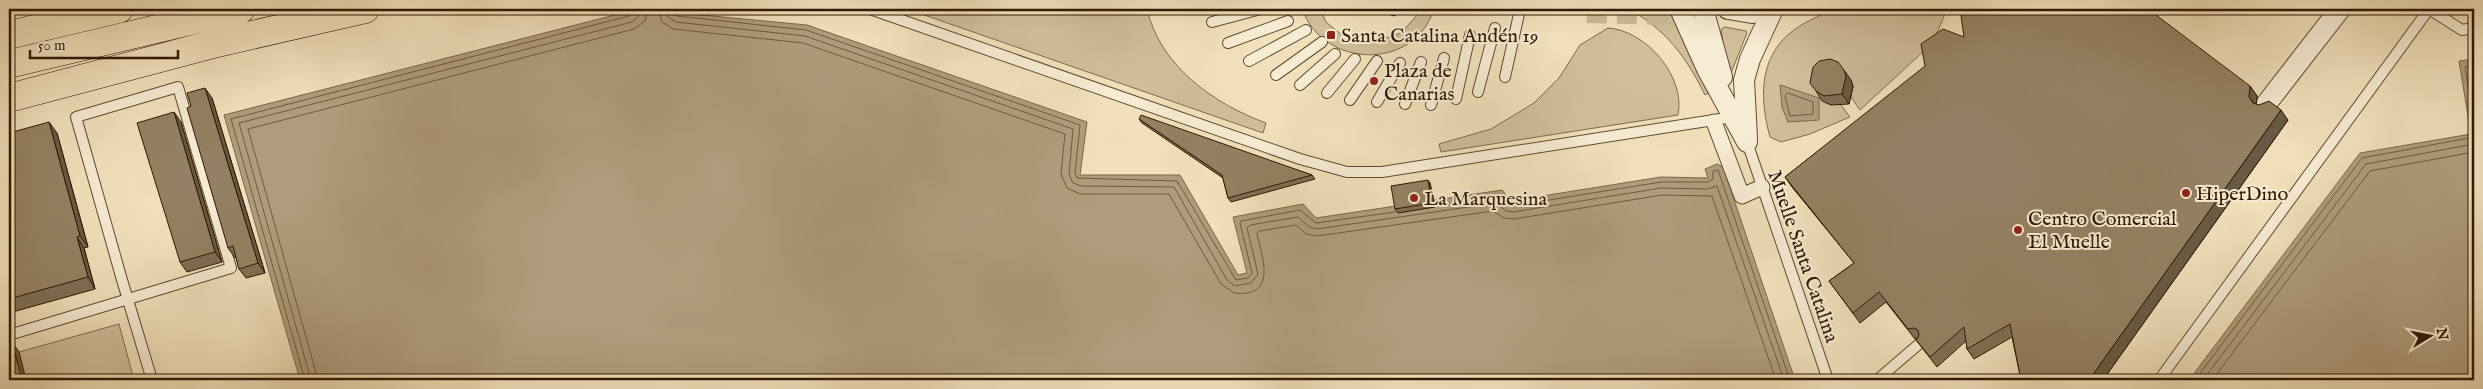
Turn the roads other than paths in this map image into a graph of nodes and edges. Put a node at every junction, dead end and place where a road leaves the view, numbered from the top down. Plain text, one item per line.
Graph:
1 (119, 9) edge
2 (241, 9) edge
3 (365, 9) edge
4 (870, 9) edge
5 (1680, 9) edge
6 (1703, 9) edge
7 (1728, 9) edge
8 (1773, 9) edge
9 (2340, 9) edge
10 (2429, 9) edge
11 (1257, 10) edge
12 (1519, 14) dead end
13 (1288, 21) dead end
14 (1212, 22) dead end
15 (1495, 28) dead end
16 (2474, 28) edge
17 (1306, 30) dead end
18 (9, 34) edge
19 (1470, 35) dead end
20 (1228, 42) dead end
21 (1322, 42) dead end
22 (1335, 54) dead end
23 (1444, 58) dead end
24 (1355, 59) dead end
25 (1249, 61) dead end
26 (1377, 61) dead end
27 (1421, 62) dead end
28 (1400, 63) dead end
29 (9, 64) edge
30 (1276, 75) dead end
31 (1504, 77) dead end
32 (1300, 85) dead end
33 (1478, 92) dead end
34 (1327, 93) dead end
35 (9, 98) edge
36 (1456, 99) dead end
37 (1350, 100) dead end
38 (1377, 102) dead end
39 (2267, 103) edge
40 (1405, 104) dead end
41 (1431, 104) dead end
42 (1734, 117) junction
43 (1714, 122) junction
44 (1747, 142) junction
45 (1762, 187) junction
46 (128, 299) junction
47 (9, 335) edge
48 (1919, 344) edge
49 (152, 380) edge
50 (1828, 380) edge
51 (1877, 380) edge
52 (2160, 380) edge

1 - 18 highway
2 - 29 highway
3 - 35 highway
4 - 43 lane
5 - 42 street
6 - 44 street
7 - 8 street
8 - 44 street
9 - 39 street
10 - 16 lane
10 - 52 lane
11 - 14 lane
12 - 31 lane
13 - 20 lane
15 - 33 lane
17 - 25 lane
19 - 36 lane
21 - 30 lane
22 - 32 lane
23 - 41 lane
24 - 34 lane
26 - 37 lane
27 - 40 lane
28 - 38 lane
42 - 43 lane
42 - 44 street
43 - 45 street
44 - 45 lane, Muelle Santa Catalina
45 - 50 lane, Muelle Santa Catalina
46 - 46 lane
46 - 47 lane
46 - 49 lane
48 - 51 lane

